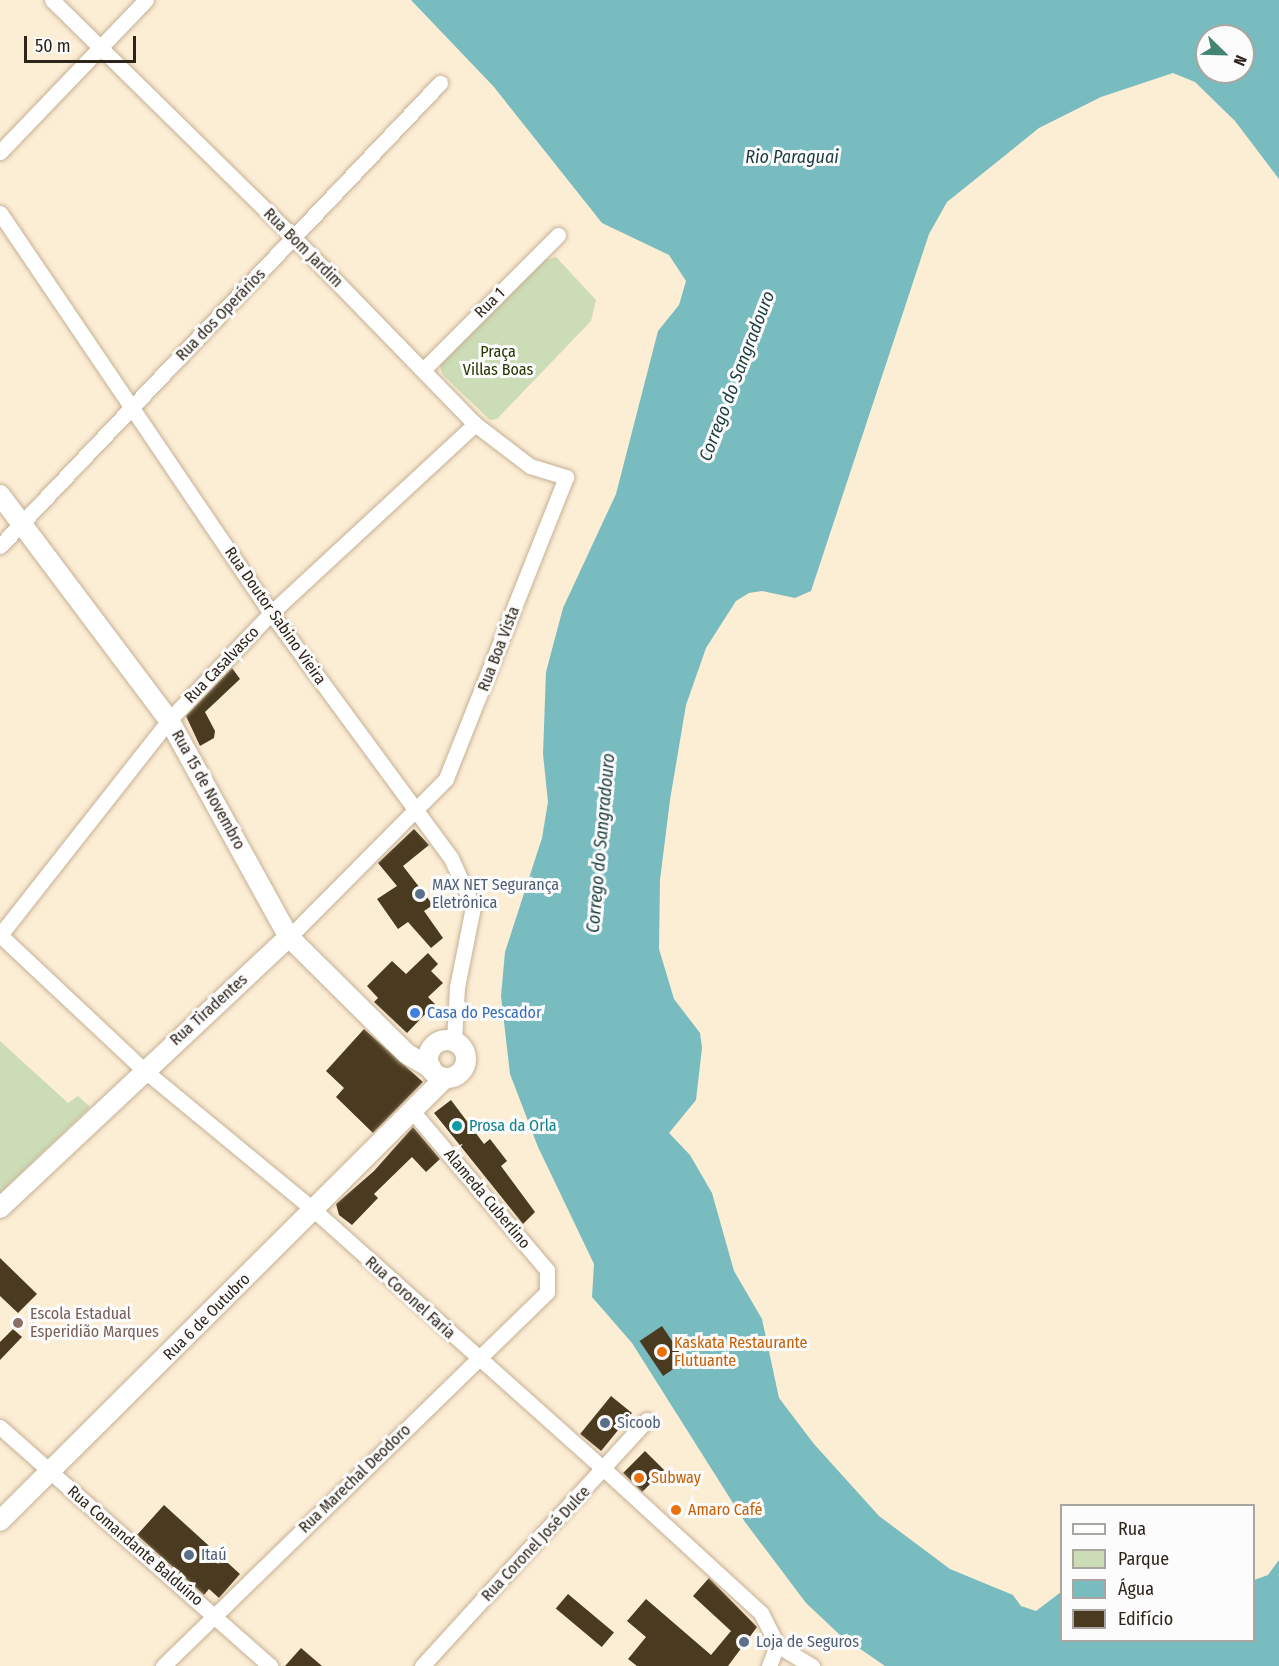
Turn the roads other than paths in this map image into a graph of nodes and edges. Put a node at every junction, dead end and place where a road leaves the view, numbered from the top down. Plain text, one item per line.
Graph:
1 (52, 0) edge
2 (146, 0) edge
3 (100, 47) junction
4 (440, 83) dead end
5 (0, 152) edge
6 (0, 213) edge
7 (558, 235) dead end
8 (295, 238) junction
9 (423, 370) junction
10 (132, 407) junction
11 (475, 424) junction
12 (566, 477) joint
13 (0, 495) edge
14 (23, 522) junction
15 (0, 546) edge
16 (271, 613) junction
17 (169, 720) junction
18 (417, 813) junction
19 (0, 935) edge
20 (289, 937) junction
21 (454, 1041) junction
22 (144, 1070) junction
23 (438, 1073) junction
24 (413, 1112) junction
25 (0, 1208) edge
26 (315, 1211) junction
27 (547, 1292) joint
28 (479, 1360) junction
29 (647, 1420) dead end
30 (0, 1427) edge
31 (605, 1470) junction
32 (50, 1473) junction
33 (0, 1521) edge
34 (214, 1614) junction
35 (777, 1645) junction
36 (163, 1666) edge
37 (270, 1666) edge
38 (423, 1666) edge
39 (769, 1666) edge
40 (812, 1666) edge

1 - 3 street, Rua Bom Jardim
2 - 3 street
3 - 5 street
3 - 8 street, Rua Bom Jardim
4 - 8 street, Rua dos Operários
6 - 10 street, Rua Doutor Sabino Vieira
7 - 9 street, Rua 1
8 - 9 street, Rua Bom Jardim
8 - 10 street, Rua dos Operários
9 - 11 street, Rua Bom Jardim
10 - 14 street, Rua dos Operários
10 - 16 street, Rua Doutor Sabino Vieira
11 - 12 street, Rua Bom Jardim
11 - 16 street, Rua Casalvasco
12 - 18 street, Rua Boa Vista
13 - 14 street, Rua 15 de Novembro
14 - 15 street, Rua dos Operários
14 - 17 street, Rua 15 de Novembro
16 - 17 street, Rua Casalvasco
16 - 18 street, Rua Doutor Sabino Vieira
17 - 19 street, Rua Casalvasco
17 - 20 street, Rua 15 de Novembro
18 - 20 street, Rua Tiradentes
18 - 21 street, Rua Doutor Sabino Vieira
19 - 22 street, Rua Coronel Faria
20 - 22 street, Rua Tiradentes
20 - 23 street, Rua 15 de Novembro
21 - 23 street
21 - 23 street
22 - 25 street, Rua Tiradentes
22 - 26 street, Rua Coronel Faria
23 - 24 street, Rua 6 de Outubro
24 - 26 street, Rua 6 de Outubro
24 - 27 street, Alameda Cuberlino
26 - 28 street, Rua Coronel Faria
26 - 32 street, Rua 6 de Outubro
27 - 28 street, Rua Marechal Deodoro
28 - 31 street, Rua Coronel Faria
28 - 34 street, Rua Marechal Deodoro
29 - 31 street, Rua Coronel José Dulce
30 - 32 street, Rua Comandante Balduíno
31 - 35 street, Rua Coronel Faria
31 - 38 street, Rua Coronel José Dulce
32 - 33 street, Rua 6 de Outubro
32 - 34 street, Rua Comandante Balduíno
34 - 36 street, Rua Marechal Deodoro
34 - 37 street, Rua Comandante Balduíno
35 - 39 street
35 - 40 street

